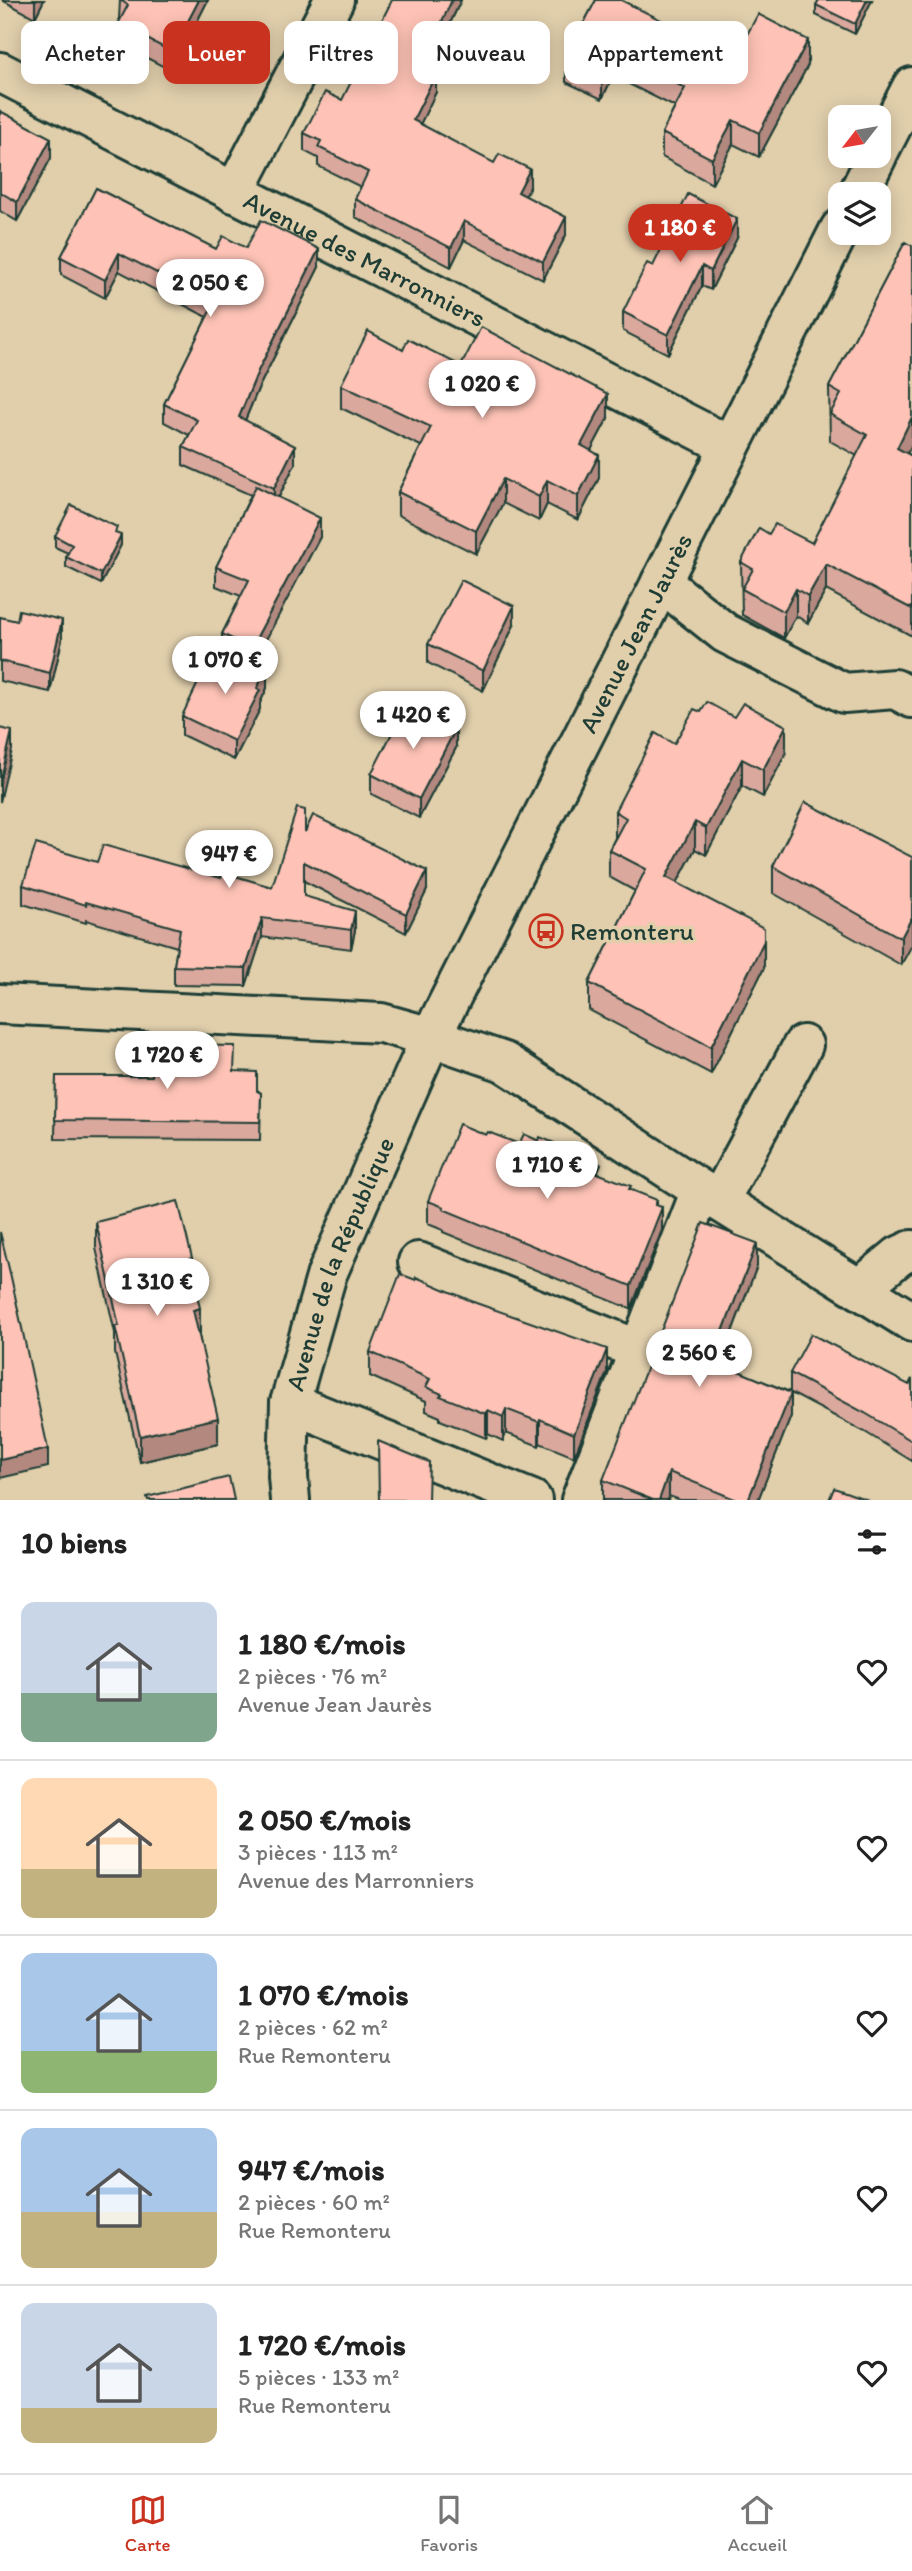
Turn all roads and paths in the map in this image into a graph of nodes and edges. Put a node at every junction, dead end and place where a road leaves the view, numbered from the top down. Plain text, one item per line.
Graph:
1 (334, 0) edge
2 (0, 72) edge
3 (912, 87) edge
4 (891, 128) edge
5 (234, 193) junction
6 (832, 245) edge
7 (730, 446) junction
8 (661, 582) junction
9 (912, 698) edge
10 (0, 1003) edge
11 (431, 1037) junction
12 (803, 1045) dead end
13 (710, 1195) junction
14 (912, 1250) edge
15 (418, 1262) dead end
16 (859, 1289) junction
17 (912, 1322) edge
18 (639, 1350) junction
19 (290, 1403) junction
20 (290, 1500) edge
21 (532, 1500) edge
22 (581, 1500) edge

1 - 5 street
2 - 5 street, Avenue des Marronniers
3 - 4 street
5 - 7 street, Avenue des Marronniers
6 - 7 street, Avenue Jean Jaurès
7 - 8 street, Avenue Jean Jaurès
8 - 9 street
8 - 11 street, Avenue Jean Jaurès
10 - 11 street
11 - 13 street
11 - 19 street, Avenue de la République
12 - 13 street
13 - 16 street
13 - 18 street
14 - 16 street
15 - 18 street
16 - 17 street
18 - 22 street
19 - 20 street, Avenue de la République
19 - 21 street

